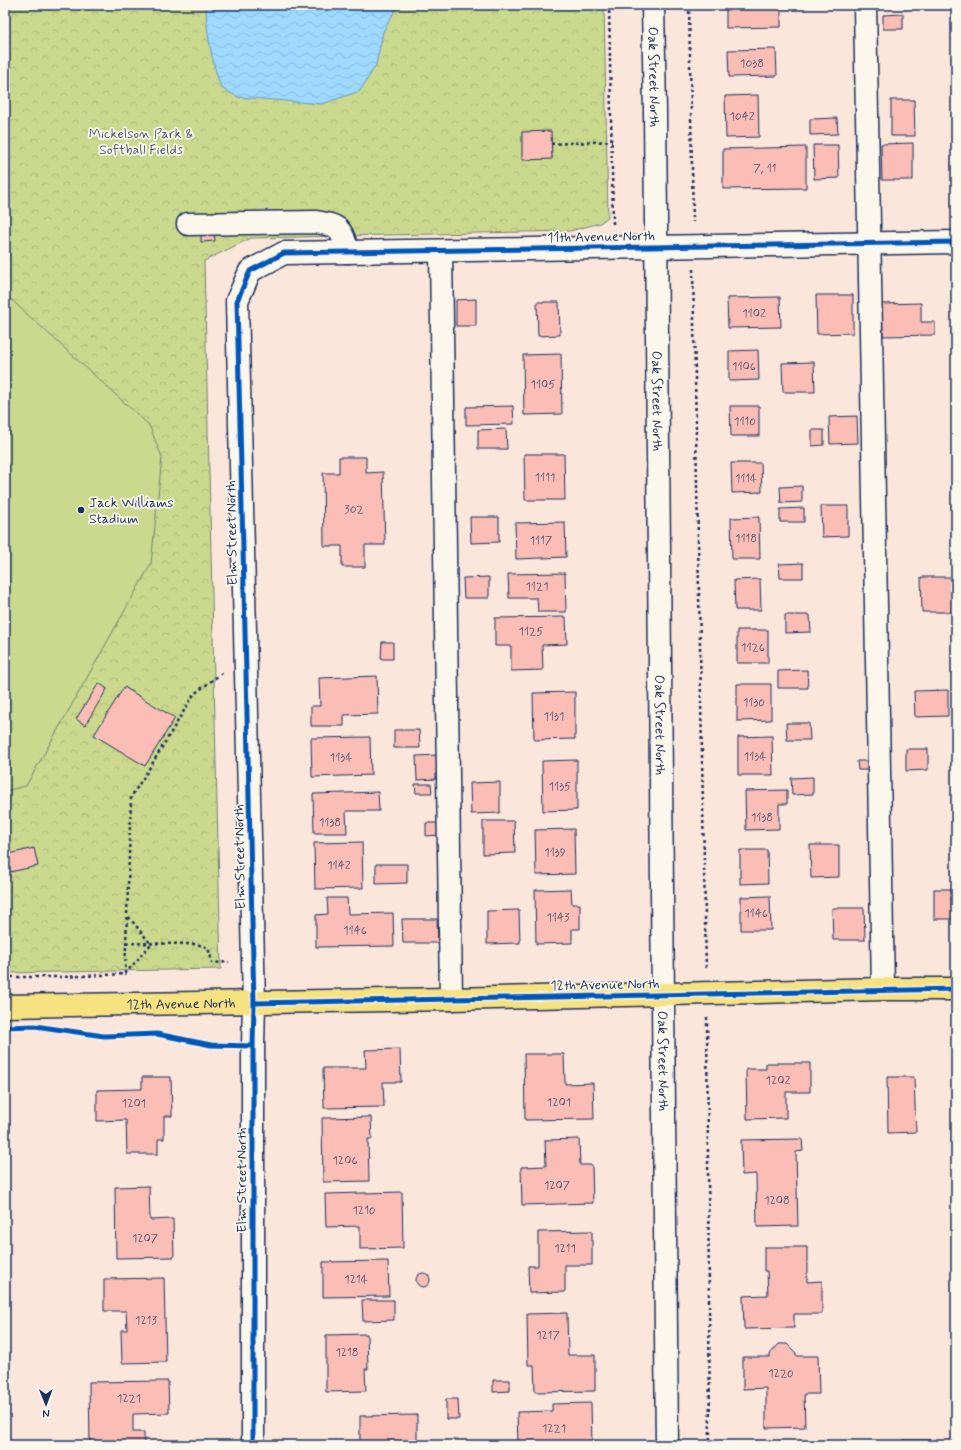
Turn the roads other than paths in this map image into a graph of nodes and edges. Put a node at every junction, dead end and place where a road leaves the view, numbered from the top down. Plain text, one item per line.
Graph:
1 (653, 5) edge
2 (865, 5) edge
3 (188, 224) dead end
4 (956, 242) edge
5 (870, 243) junction
6 (656, 247) junction
7 (441, 251) junction
8 (348, 252) junction
9 (250, 271) joint
10 (883, 989) junction
11 (956, 989) edge
12 (663, 994) junction
13 (451, 999) junction
14 (254, 1003) junction
15 (5, 1006) edge
16 (253, 1445) edge
17 (667, 1445) edge

1 - 6 street, Oak Street North
2 - 5 street
3 - 8 street
4 - 5 street, 11th Avenue North
5 - 6 street, 11th Avenue North
5 - 10 street
6 - 7 street, 11th Avenue North
6 - 12 street, Oak Street North
7 - 8 street, 11th Avenue North
7 - 13 street
8 - 9 street, 11th Avenue North
9 - 14 street, Elm Street North
10 - 11 main road, 12th Avenue North
10 - 12 main road, 12th Avenue North
12 - 13 main road, 12th Avenue North
12 - 17 street, Oak Street North
13 - 14 main road, 12th Avenue North
14 - 15 main road, 12th Avenue North
14 - 16 street, Elm Street North

